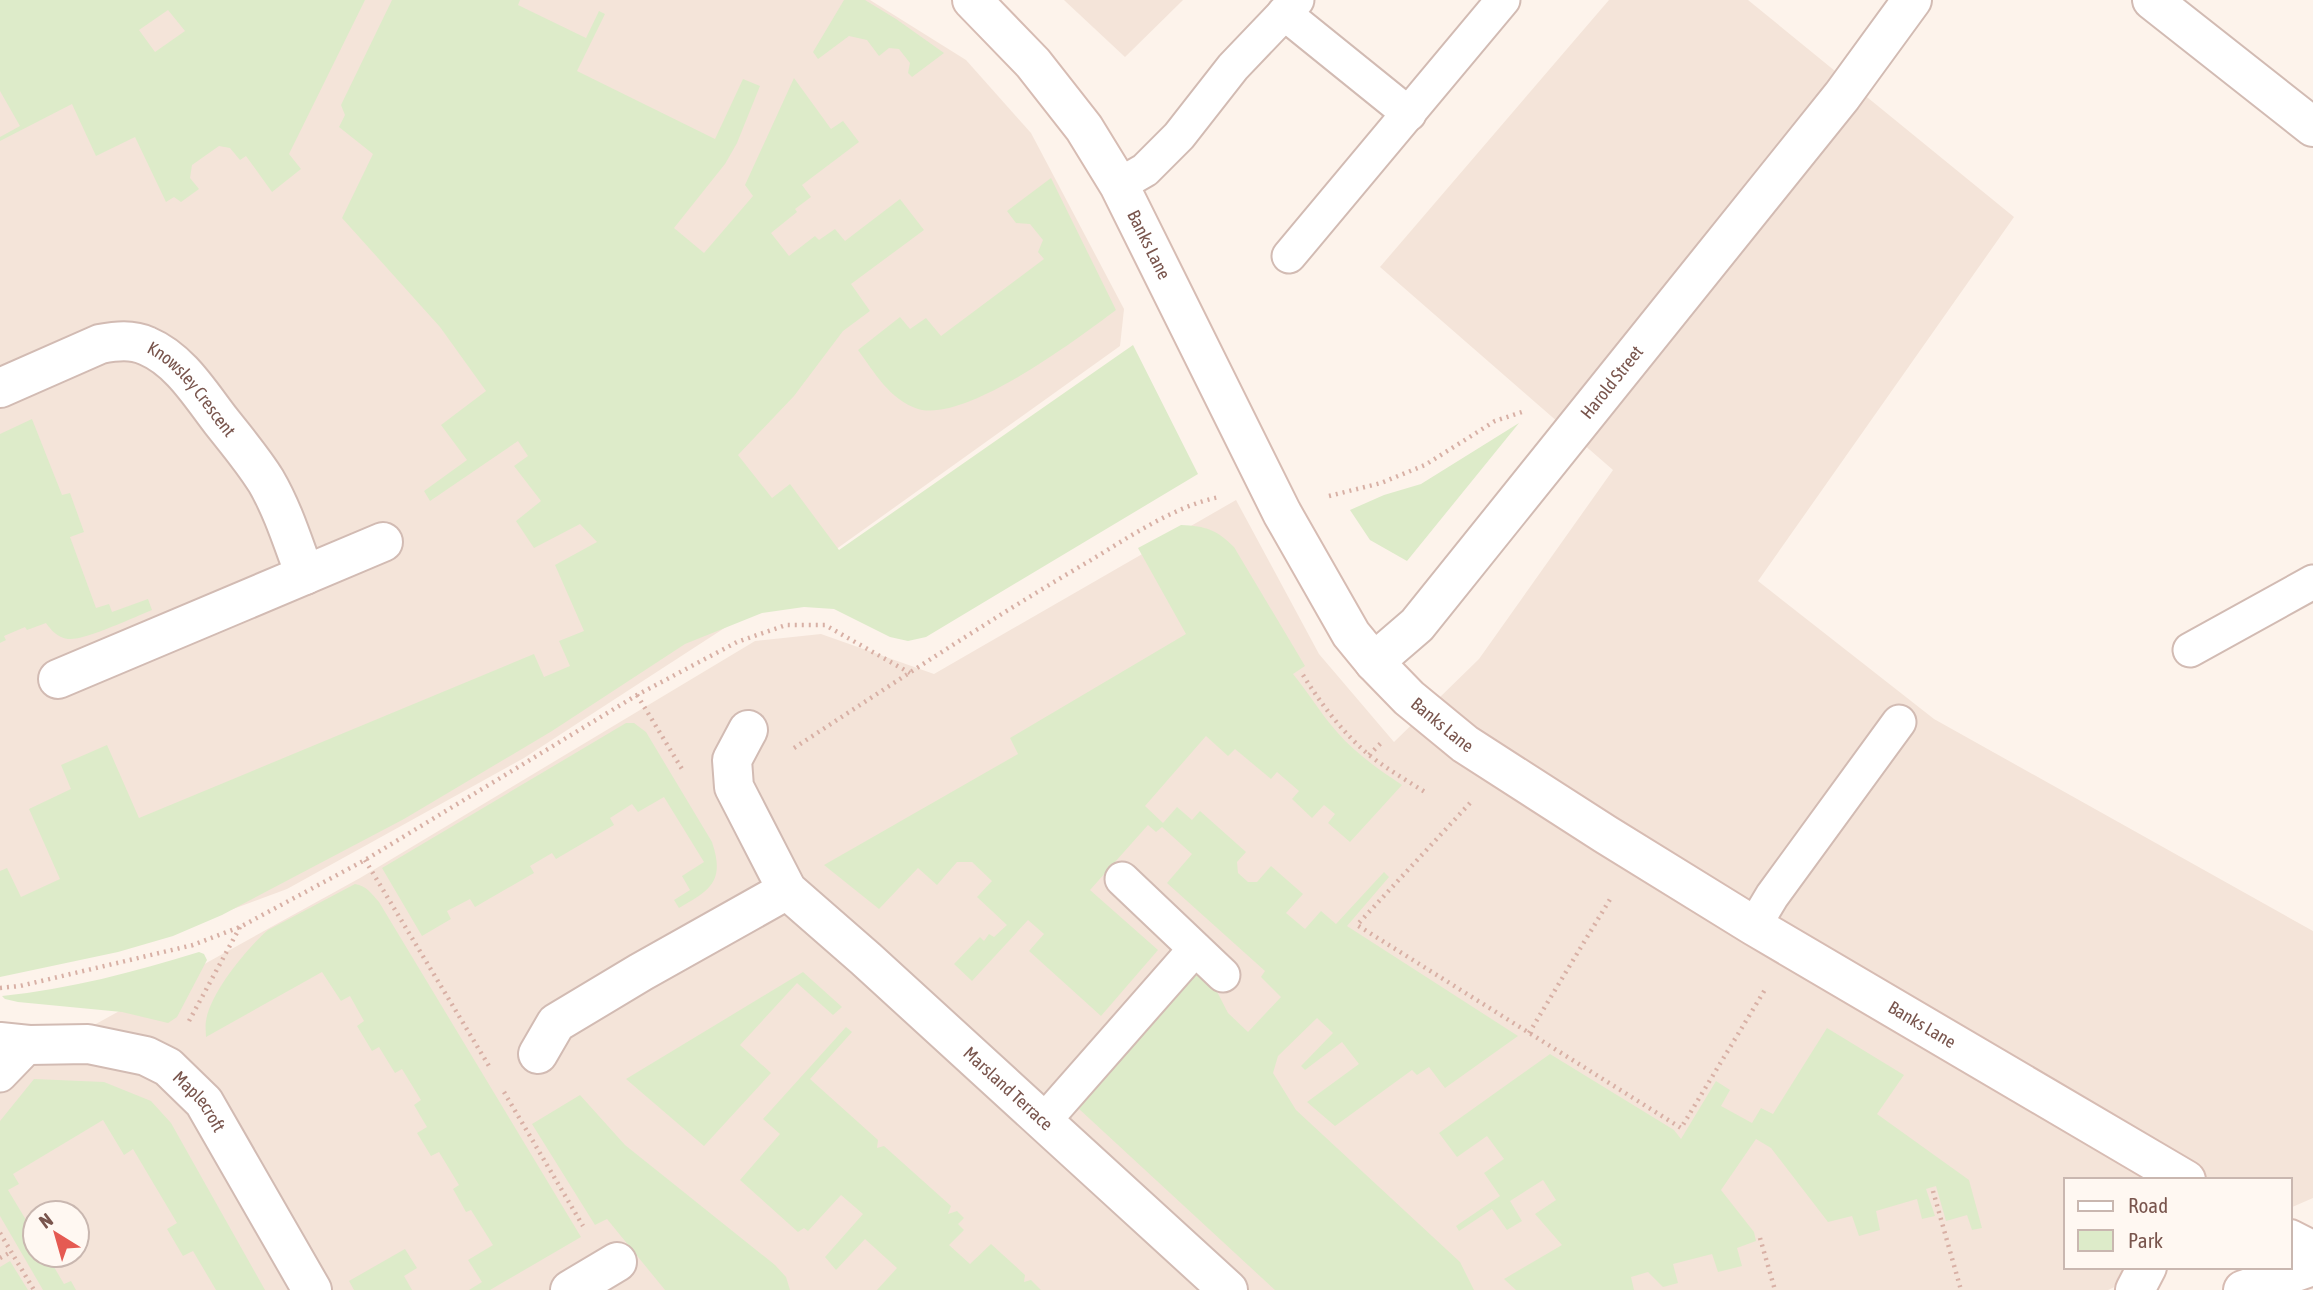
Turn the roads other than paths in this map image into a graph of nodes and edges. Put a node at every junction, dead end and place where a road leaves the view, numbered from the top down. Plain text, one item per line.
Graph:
1 (972, 0) edge
2 (1503, 0) edge
3 (1912, 0) edge
4 (2152, 0) edge
5 (1290, 7) edge
6 (1409, 114) junction
7 (2313, 127) edge
8 (1119, 185) junction
9 (1289, 256) dead end
10 (0, 388) edge
11 (383, 542) dead end
12 (305, 575) junction
13 (2313, 582) edge
14 (2190, 650) dead end
15 (1374, 662) junction
16 (58, 678) dead end
17 (1899, 722) dead end
18 (748, 730) dead end
19 (1122, 879) dead end
20 (787, 890) junction
21 (1754, 926) junction
22 (1195, 949) junction
23 (1223, 975) dead end
24 (14, 1044) edge
25 (538, 1054) dead end
26 (0, 1075) edge
27 (1043, 1122) junction
28 (2167, 1174) edge
29 (2292, 1240) edge
30 (2313, 1251) edge
31 (617, 1262) dead end
32 (2313, 1266) edge
33 (2146, 1269) edge
34 (313, 1290) edge
35 (570, 1290) edge
36 (1228, 1290) edge
37 (2135, 1290) edge
38 (2243, 1290) edge

1 - 8 street, Banks Lane
2 - 6 lane
3 - 15 street, Harold Street
4 - 7 street
5 - 6 lane
5 - 8 lane
6 - 9 lane
8 - 15 street, Banks Lane
10 - 12 street, Knowsley Crescent
11 - 12 street
12 - 16 street
13 - 14 lane
15 - 21 street, Banks Lane
17 - 21 lane
18 - 20 street, Marsland Terrace
19 - 22 lane
20 - 25 street
20 - 27 street, Marsland Terrace
21 - 28 street, Banks Lane
22 - 23 lane
22 - 27 lane
24 - 26 lane
24 - 34 street, Maplecroft
27 - 36 street, Marsland Terrace
29 - 30 street
31 - 35 street
32 - 38 street
33 - 37 street

